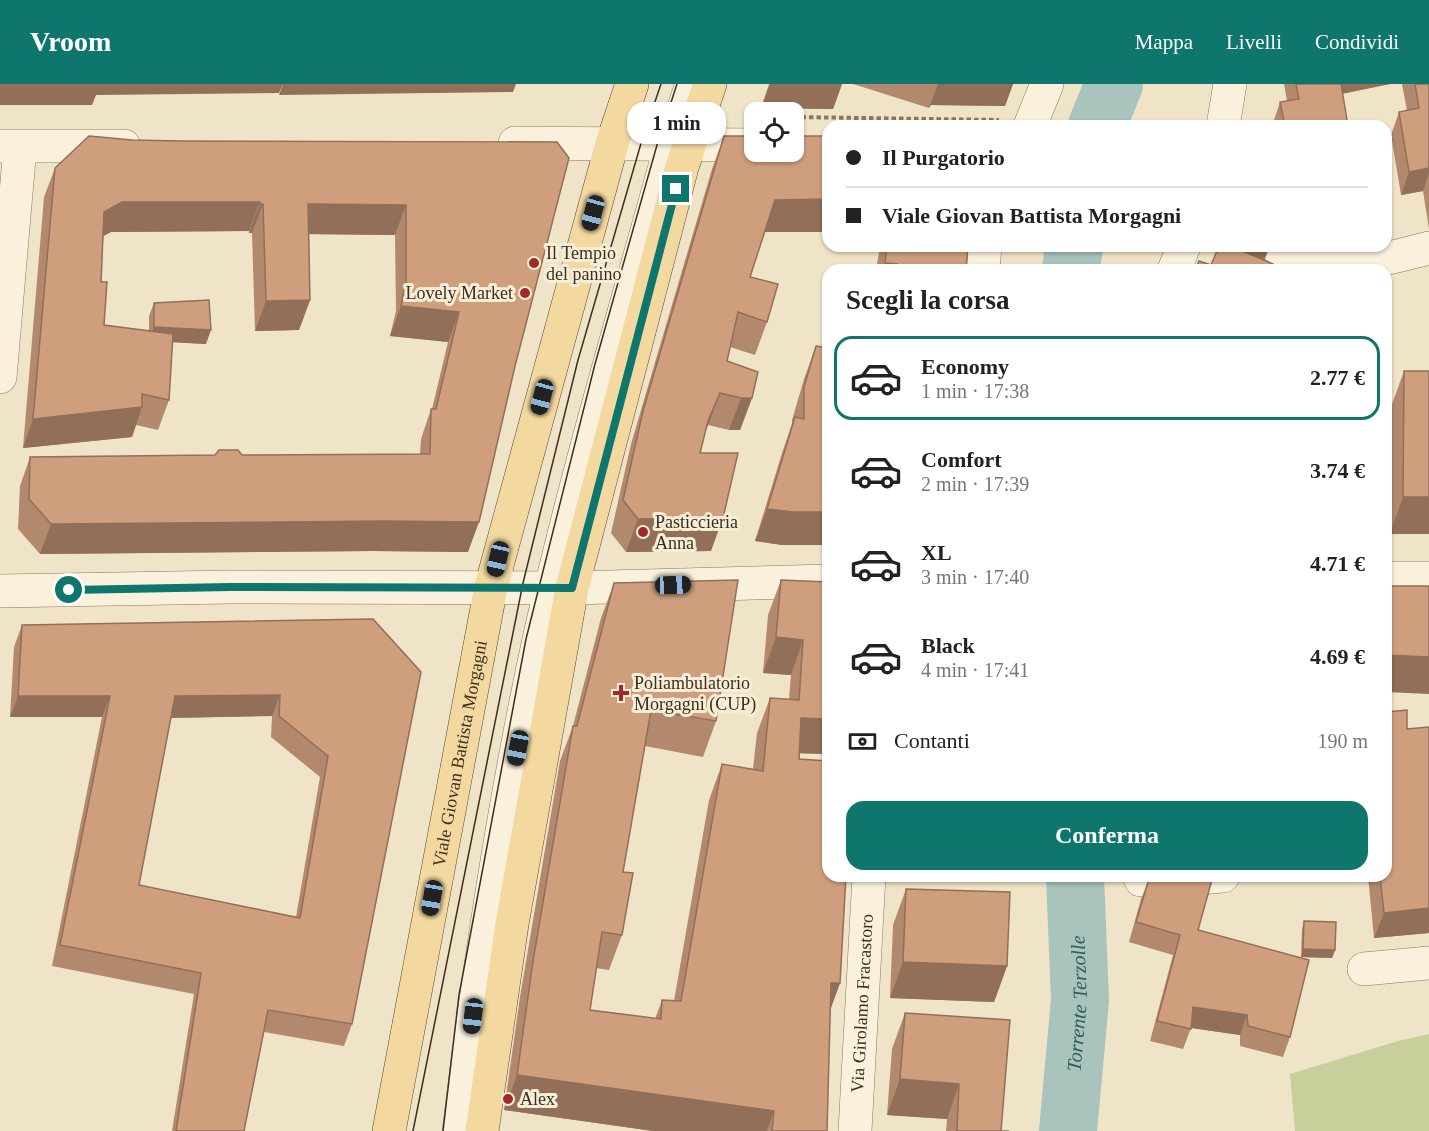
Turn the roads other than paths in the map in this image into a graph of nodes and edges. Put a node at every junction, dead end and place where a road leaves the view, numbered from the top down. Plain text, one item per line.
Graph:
1 (632, 84) edge
2 (692, 84) edge
3 (710, 84) edge
4 (1047, 84) edge
5 (1230, 84) edge
6 (1032, 120) edge
7 (1223, 120) edge
8 (491, 144) edge
9 (612, 144) junction
10 (680, 145) junction
11 (744, 145) edge
12 (10, 146) edge
13 (149, 146) edge
14 (1429, 248) edge
15 (1284, 252) edge
16 (1324, 264) edge
17 (1358, 264) edge
18 (0, 377) edge
19 (1392, 578) edge
20 (1429, 578) edge
21 (822, 581) edge
22 (491, 587) junction
23 (562, 588) junction
24 (0, 591) edge
25 (869, 882) edge
26 (1429, 963) edge
27 (1365, 969) dead end
28 (389, 1131) edge
29 (459, 1131) edge
30 (482, 1131) edge
31 (855, 1131) edge

1 - 9 main road, Viale Giovan Battista Morgagni
2 - 10 street
3 - 10 main road
4 - 6 street
5 - 7 street
8 - 9 street
9 - 10 street
9 - 22 main road, Viale Giovan Battista Morgagni
10 - 11 street
10 - 23 main road
12 - 13 street
12 - 18 street
14 - 17 street
15 - 16 street
19 - 20 street
21 - 23 street
22 - 23 street
22 - 24 street
22 - 28 main road, Viale Giovan Battista Morgagni
23 - 29 street
23 - 30 main road
25 - 31 street, Via Girolamo Fracastoro
26 - 27 street

